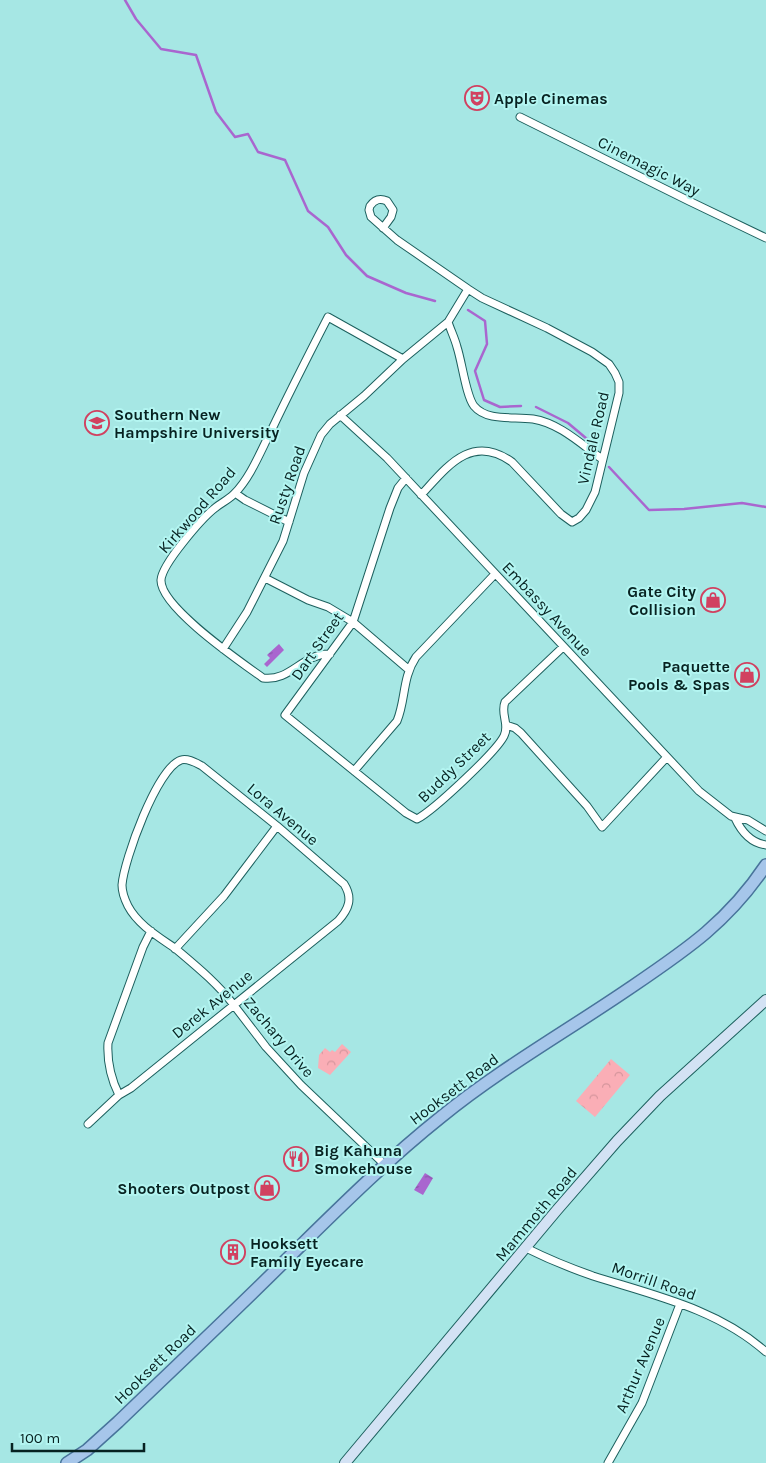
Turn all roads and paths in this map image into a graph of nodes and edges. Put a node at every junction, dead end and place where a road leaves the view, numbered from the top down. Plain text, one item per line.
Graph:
1 (520, 117) dead end
2 (383, 228) dead end
3 (766, 238) edge
4 (468, 289) junction
5 (448, 322) junction
6 (403, 359) junction
7 (340, 416) junction
8 (602, 459) junction
9 (406, 478) junction
10 (235, 493) junction
11 (422, 495) junction
12 (289, 522) junction
13 (495, 574) junction
14 (265, 578) junction
15 (353, 622) junction
16 (563, 647) junction
17 (223, 649) junction
18 (330, 654) junction
19 (408, 669) junction
20 (506, 725) junction
21 (666, 758) junction
22 (183, 759) joint
23 (354, 771) junction
24 (735, 818) junction
25 (277, 826) junction
26 (766, 831) edge
27 (766, 844) edge
28 (766, 864) edge
29 (349, 904) joint
30 (151, 931) junction
31 (175, 949) junction
32 (766, 1000) edge
33 (233, 1004) junction
34 (119, 1095) junction
35 (88, 1124) dead end
36 (384, 1164) junction
37 (526, 1248) junction
38 (680, 1304) junction
39 (766, 1352) edge
40 (67, 1463) edge
41 (345, 1463) edge
42 (608, 1463) edge

1 - 3 street, Cinemagic Way
2 - 4 street, Vindale Road
4 - 5 street, Rusty Road
4 - 8 street, Vindale Road
5 - 6 street, Rusty Road
5 - 8 street
6 - 7 street, Rusty Road
6 - 10 street, Kirkwood Road
7 - 9 street, Embassy Avenue
7 - 12 street, Rusty Road
8 - 11 street, Vindale Road
9 - 11 street, Embassy Avenue
9 - 15 street, Dart Street
10 - 12 street
10 - 17 street, Kirkwood Road
11 - 13 street, Embassy Avenue
12 - 14 street, Rusty Road
13 - 16 street, Embassy Avenue
13 - 19 street
14 - 15 street
14 - 17 street, Rusty Road
15 - 18 street, Dart Street
15 - 19 street
16 - 20 street, Buddy Street
16 - 21 street, Embassy Avenue
17 - 18 street
18 - 23 street, Dart Street
19 - 23 street
20 - 21 street
20 - 23 street, Buddy Street
21 - 24 street, Embassy Avenue
22 - 25 street, Lora Avenue
22 - 30 street, Zachary Drive
24 - 26 street, Embassy Avenue
24 - 27 street, Embassy Avenue
25 - 29 street, Lora Avenue
25 - 31 street
28 - 36 main road, Hooksett Road
29 - 33 street, Derek Avenue
30 - 31 street, Zachary Drive
30 - 34 street
31 - 33 street, Zachary Drive
32 - 37 main road, Mammoth Road
33 - 34 street, Derek Avenue
33 - 36 street, Zachary Drive
34 - 35 street, Derek Avenue
36 - 40 main road, Hooksett Road
37 - 38 street, Morrill Road
37 - 41 main road, Mammoth Road
38 - 39 street, Morrill Road
38 - 42 street, Arthur Avenue

